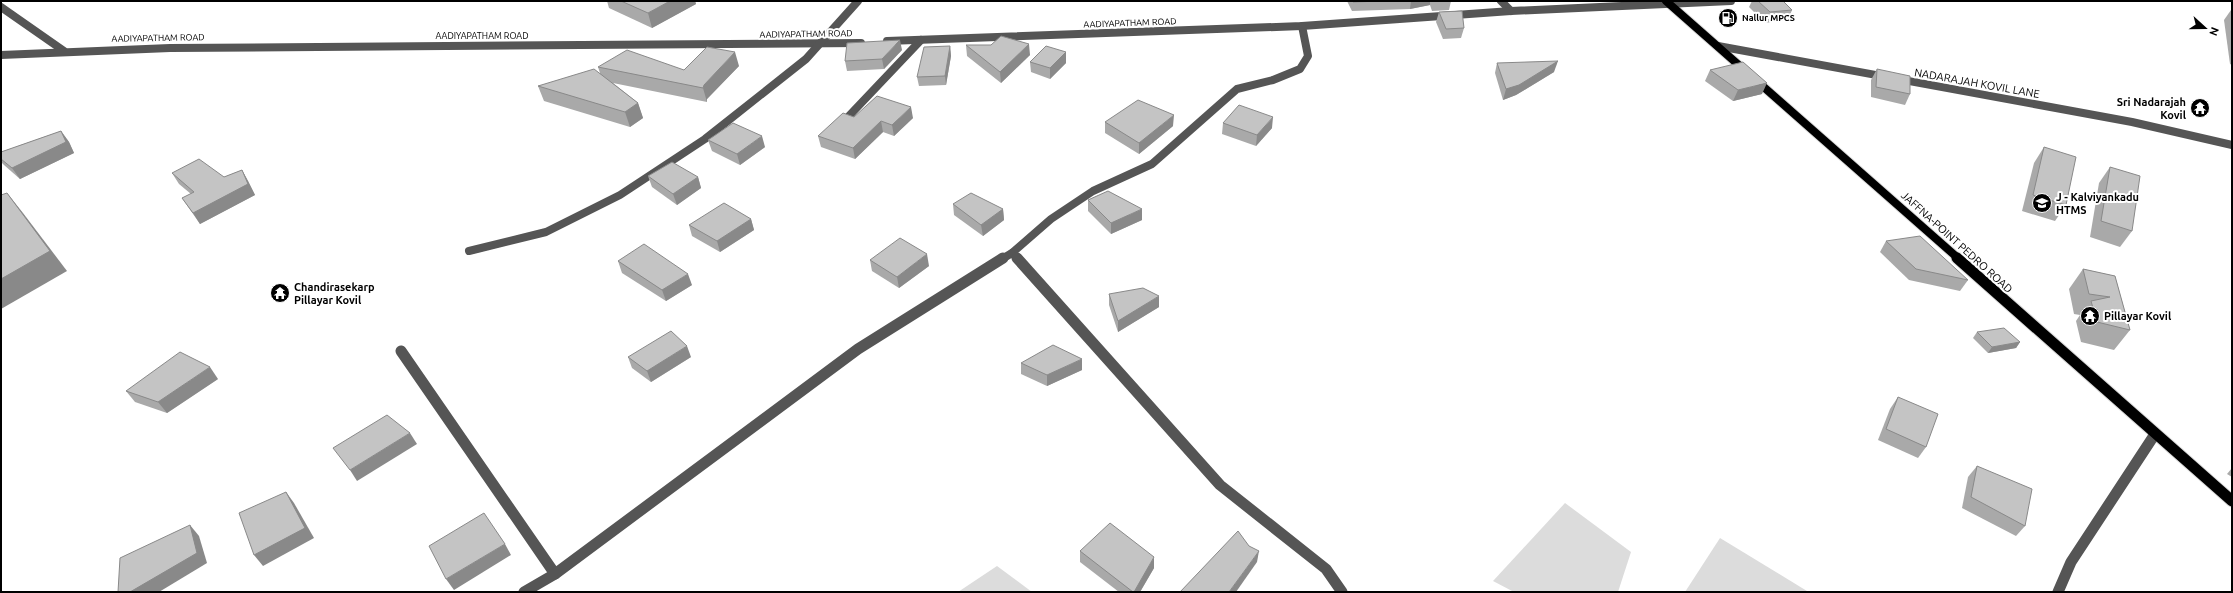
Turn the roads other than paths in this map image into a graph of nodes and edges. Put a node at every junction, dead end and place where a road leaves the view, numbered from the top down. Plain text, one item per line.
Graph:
1 (858, 1) edge
2 (1500, 1) edge
3 (1731, 1) edge
4 (1668, 3) edge
5 (1, 7) edge
6 (1511, 11) junction
7 (1302, 26) junction
8 (922, 40) junction
9 (821, 44) junction
10 (1718, 46) junction
11 (64, 51) junction
12 (1, 55) edge
13 (847, 118) edge
14 (2232, 145) edge
15 (469, 251) dead end
16 (1012, 253) junction
17 (401, 351) dead end
18 (2155, 434) junction
19 (2232, 501) edge
20 (555, 574) junction
21 (524, 592) edge
22 (1342, 592) edge
23 (2058, 592) edge

1 - 9 street
2 - 6 street
3 - 4 street, AADIYAPATHAM ROAD
4 - 6 street, AADIYAPATHAM ROAD
4 - 10 main road, JAFFNA-POINT PEDRO ROAD
5 - 11 street
6 - 7 street, AADIYAPATHAM ROAD
7 - 8 street, AADIYAPATHAM ROAD
7 - 16 street
8 - 9 street, AADIYAPATHAM ROAD
8 - 13 street
9 - 11 street, AADIYAPATHAM ROAD
9 - 15 street
10 - 14 street, NADARAJAH KOVIL LANE
10 - 18 main road, JAFFNA-POINT PEDRO ROAD
11 - 12 street, AADIYAPATHAM ROAD
16 - 20 street
16 - 22 street
17 - 20 street
18 - 19 main road, JAFFNA-POINT PEDRO ROAD
18 - 23 street
20 - 21 street

